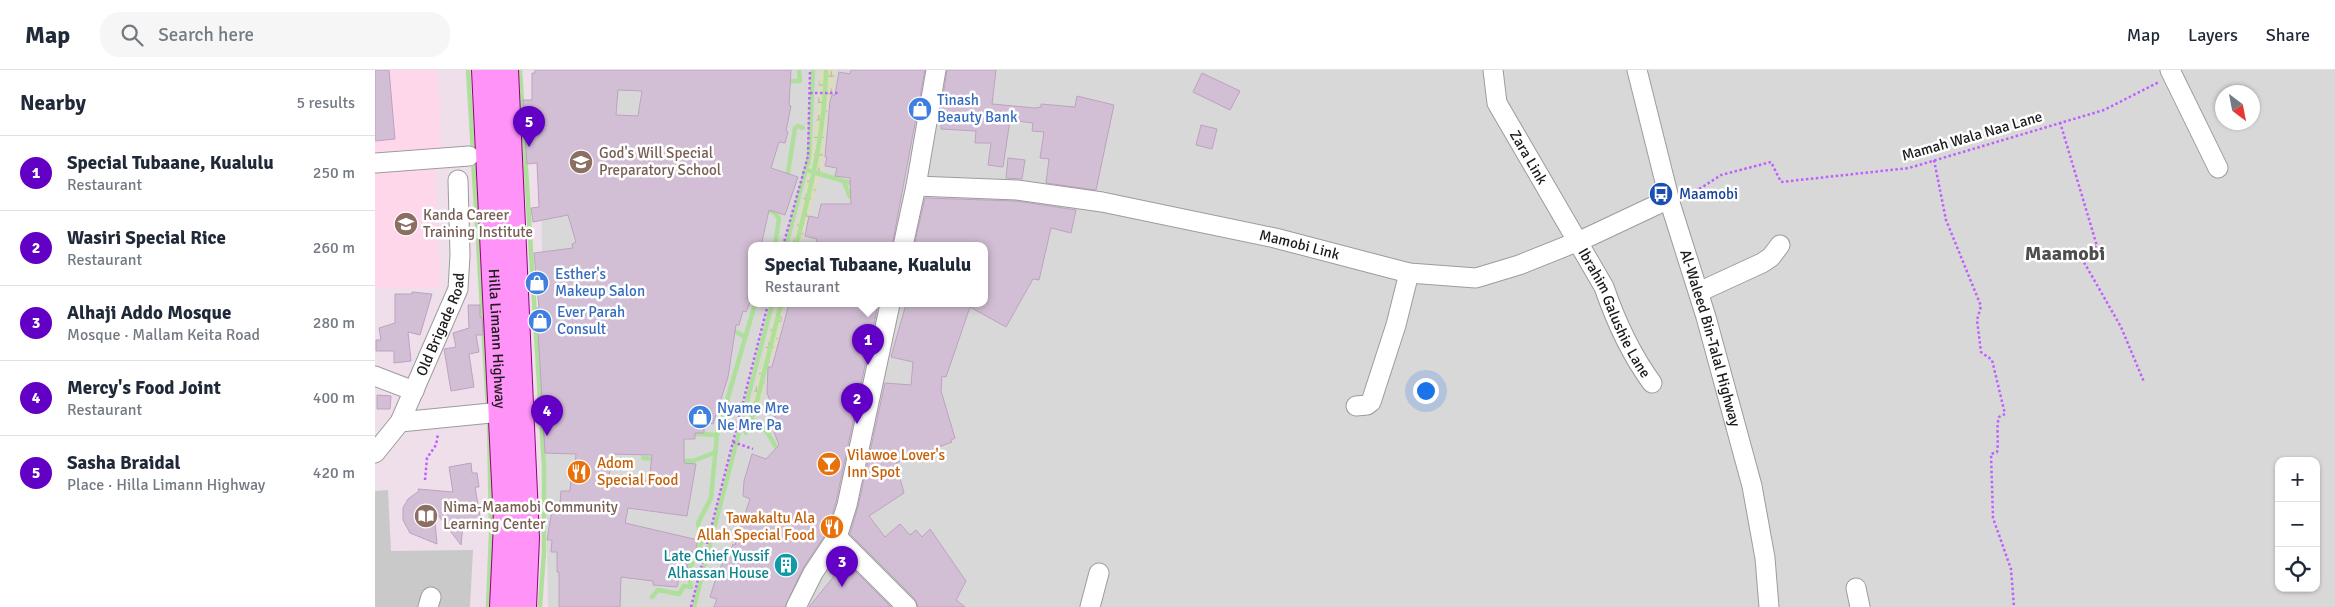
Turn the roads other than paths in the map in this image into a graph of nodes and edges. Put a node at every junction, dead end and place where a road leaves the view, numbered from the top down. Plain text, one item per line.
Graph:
1 (484, 70) edge
2 (506, 70) edge
3 (936, 70) edge
4 (1493, 70) edge
5 (1637, 70) edge
6 (2171, 73) edge
7 (469, 156) dead end
8 (375, 163) edge
9 (2217, 168) dead end
10 (458, 180) dead end
11 (916, 186) junction
12 (1669, 199) junction
13 (904, 242) edge
14 (1576, 242) junction
15 (1780, 245) dead end
16 (1409, 273) junction
17 (1699, 292) junction
18 (889, 307) edge
19 (378, 379) edge
20 (1652, 383) dead end
21 (413, 391) junction
22 (1356, 406) dead end
23 (501, 412) junction
24 (400, 422) junction
25 (375, 454) edge
26 (837, 537) junction
27 (1099, 573) dead end
28 (1856, 588) dead end
29 (502, 607) edge
30 (524, 607) edge
31 (796, 607) edge
32 (907, 607) edge
33 (1090, 607) edge
34 (1769, 607) edge
35 (1860, 607) edge

1 - 23 main road, Hilla Limann Highway
2 - 30 main road, Hilla Limann Highway
3 - 11 street
4 - 14 street, Zara Link
5 - 12 street, Al-Waleed Bin-Talal Highway
6 - 9 street
7 - 8 street
10 - 21 street, Old Brigade Road
11 - 13 street
11 - 16 street, Mamobi Link
12 - 14 street, Mamobi Link
12 - 17 street, Al-Waleed Bin-Talal Highway
14 - 16 street, Mamobi Link
14 - 20 street, Ibrahim Galushie Lane
15 - 17 street
16 - 22 street
17 - 34 street, Al-Waleed Bin-Talal Highway
18 - 26 street
19 - 21 street
21 - 24 street, Old Brigade Road
23 - 24 street
23 - 29 main road, Hilla Limann Highway
24 - 25 street, Old Brigade Road
26 - 31 street
26 - 32 street
27 - 33 street
28 - 35 street

